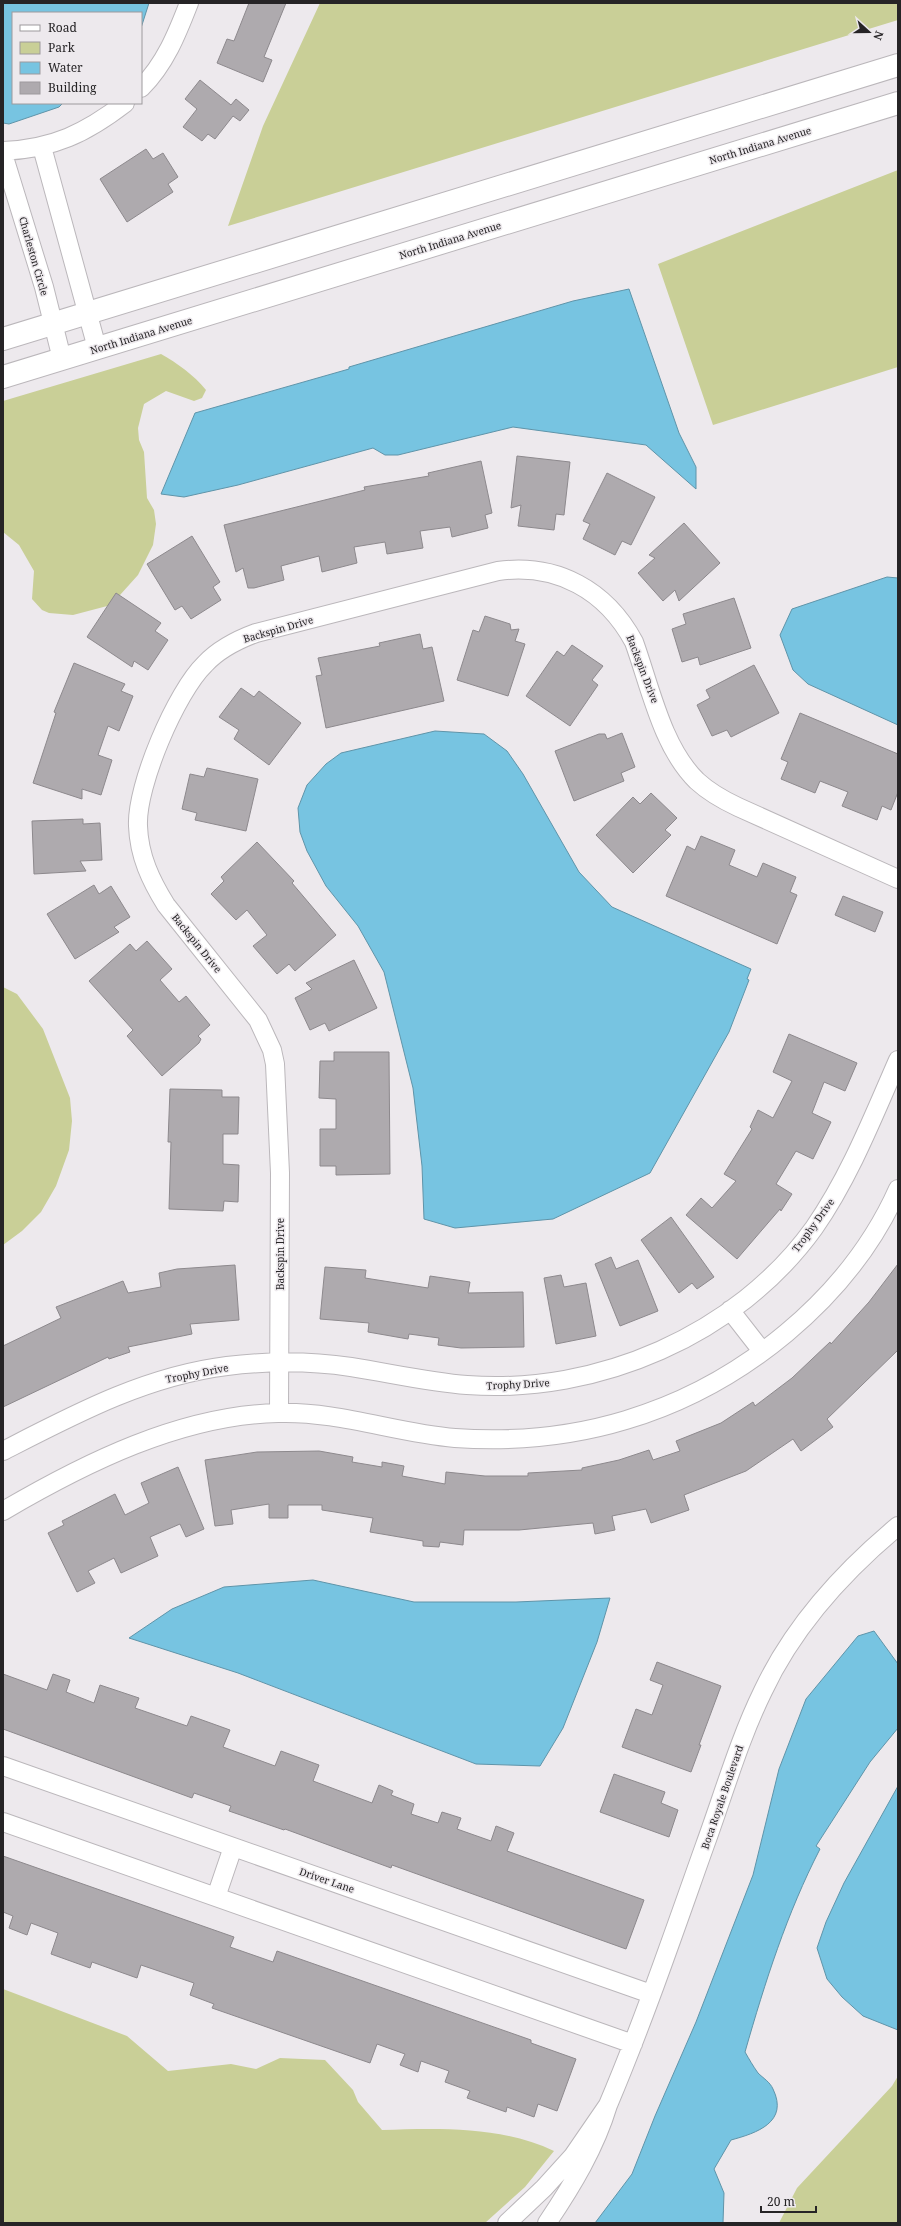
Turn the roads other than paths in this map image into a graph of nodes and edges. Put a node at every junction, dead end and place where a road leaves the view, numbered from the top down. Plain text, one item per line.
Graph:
1 (189, 3) edge
2 (898, 65) edge
3 (142, 87) edge
4 (898, 102) edge
5 (124, 104) edge
6 (42, 147) junction
7 (3, 150) edge
8 (3, 154) edge
9 (88, 314) junction
10 (52, 325) junction
11 (3, 340) edge
12 (97, 348) junction
13 (62, 359) junction
14 (3, 377) edge
15 (898, 879) edge
16 (898, 1060) edge
17 (898, 1189) edge
18 (730, 1310) junction
19 (762, 1351) junction
20 (280, 1362) junction
21 (279, 1412) junction
22 (3, 1451) edge
23 (3, 1511) edge
24 (898, 1526) edge
25 (3, 1766) edge
26 (3, 1822) edge
27 (233, 1847) junction
28 (216, 1897) junction
29 (651, 1994) junction
30 (633, 2044) junction
31 (608, 2105) junction
32 (507, 2223) edge
33 (547, 2223) edge

1 - 3 street
2 - 9 main road
4 - 12 main road, North Indiana Avenue
5 - 6 street
6 - 7 street
6 - 9 street
8 - 10 street, Charleston Circle
9 - 10 main road
9 - 12 street
10 - 11 main road
10 - 13 street, Charleston Circle
12 - 13 main road, North Indiana Avenue
13 - 14 main road, North Indiana Avenue
15 - 20 street, Backspin Drive
16 - 18 street, Trophy Drive
17 - 19 street
18 - 19 street
18 - 20 street, Trophy Drive
19 - 21 street
20 - 21 street, Backspin Drive
20 - 22 street, Trophy Drive
21 - 23 street
24 - 29 street, Boca Royale Boulevard
25 - 27 street, Driver Lane
26 - 28 street
27 - 28 street
27 - 29 street, Driver Lane
28 - 30 street
29 - 30 street, Boca Royale Boulevard
30 - 31 street, Boca Royale Boulevard
31 - 32 street, Boca Royale Boulevard
31 - 33 street, Boca Royale Boulevard

